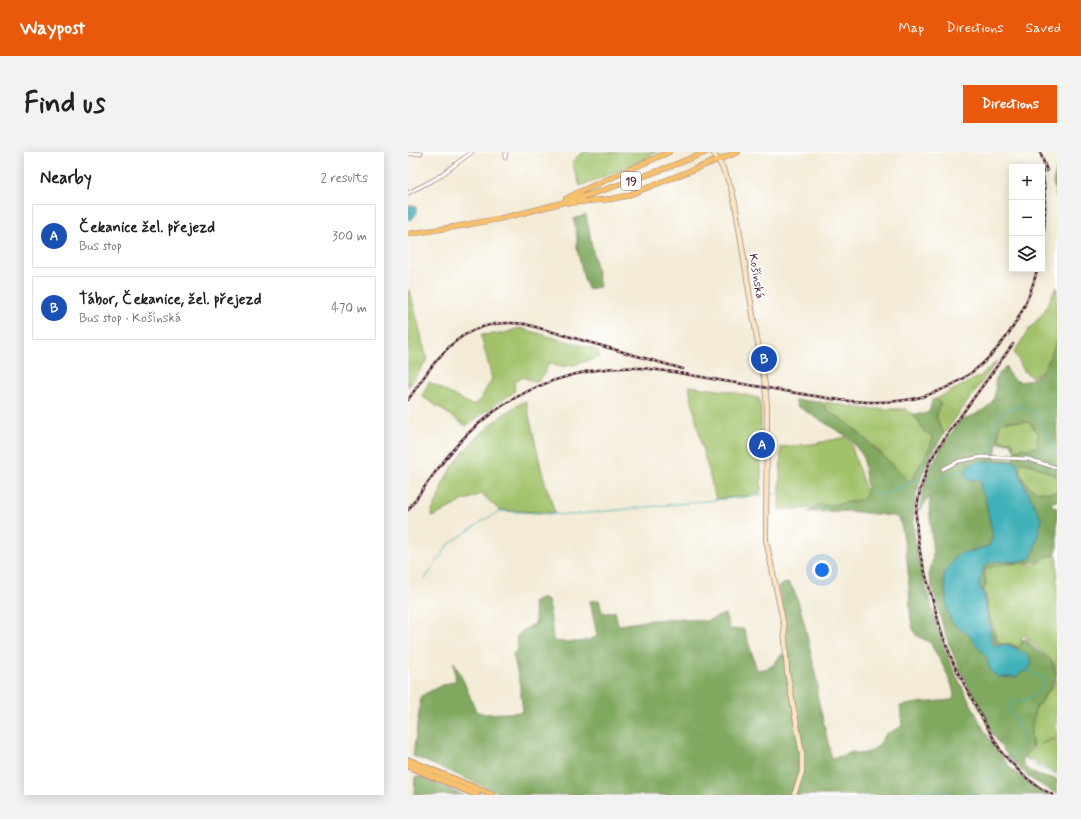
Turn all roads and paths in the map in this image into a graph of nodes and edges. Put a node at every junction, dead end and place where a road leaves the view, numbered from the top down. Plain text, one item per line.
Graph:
1 (421, 152) edge
2 (472, 152) edge
3 (506, 152) edge
4 (669, 152) edge
5 (713, 152) edge
6 (738, 152) edge
7 (704, 153) edge
8 (408, 154) edge
9 (505, 158) dead end
10 (719, 160) junction
11 (408, 193) edge
12 (559, 203) junction
13 (408, 234) edge
14 (1057, 468) edge
15 (943, 469) dead end
16 (408, 760) edge
17 (408, 766) edge
18 (477, 795) edge
19 (492, 795) edge
20 (794, 795) edge

1 - 8 street
2 - 11 street
3 - 9 street
4 - 12 main road
5 - 10 street, Košínská
6 - 10 main road
7 - 12 main road, 19
10 - 12 main road
10 - 20 street, Košínská
12 - 13 main road, 19
14 - 15 street
16 - 19 highway
17 - 18 highway

